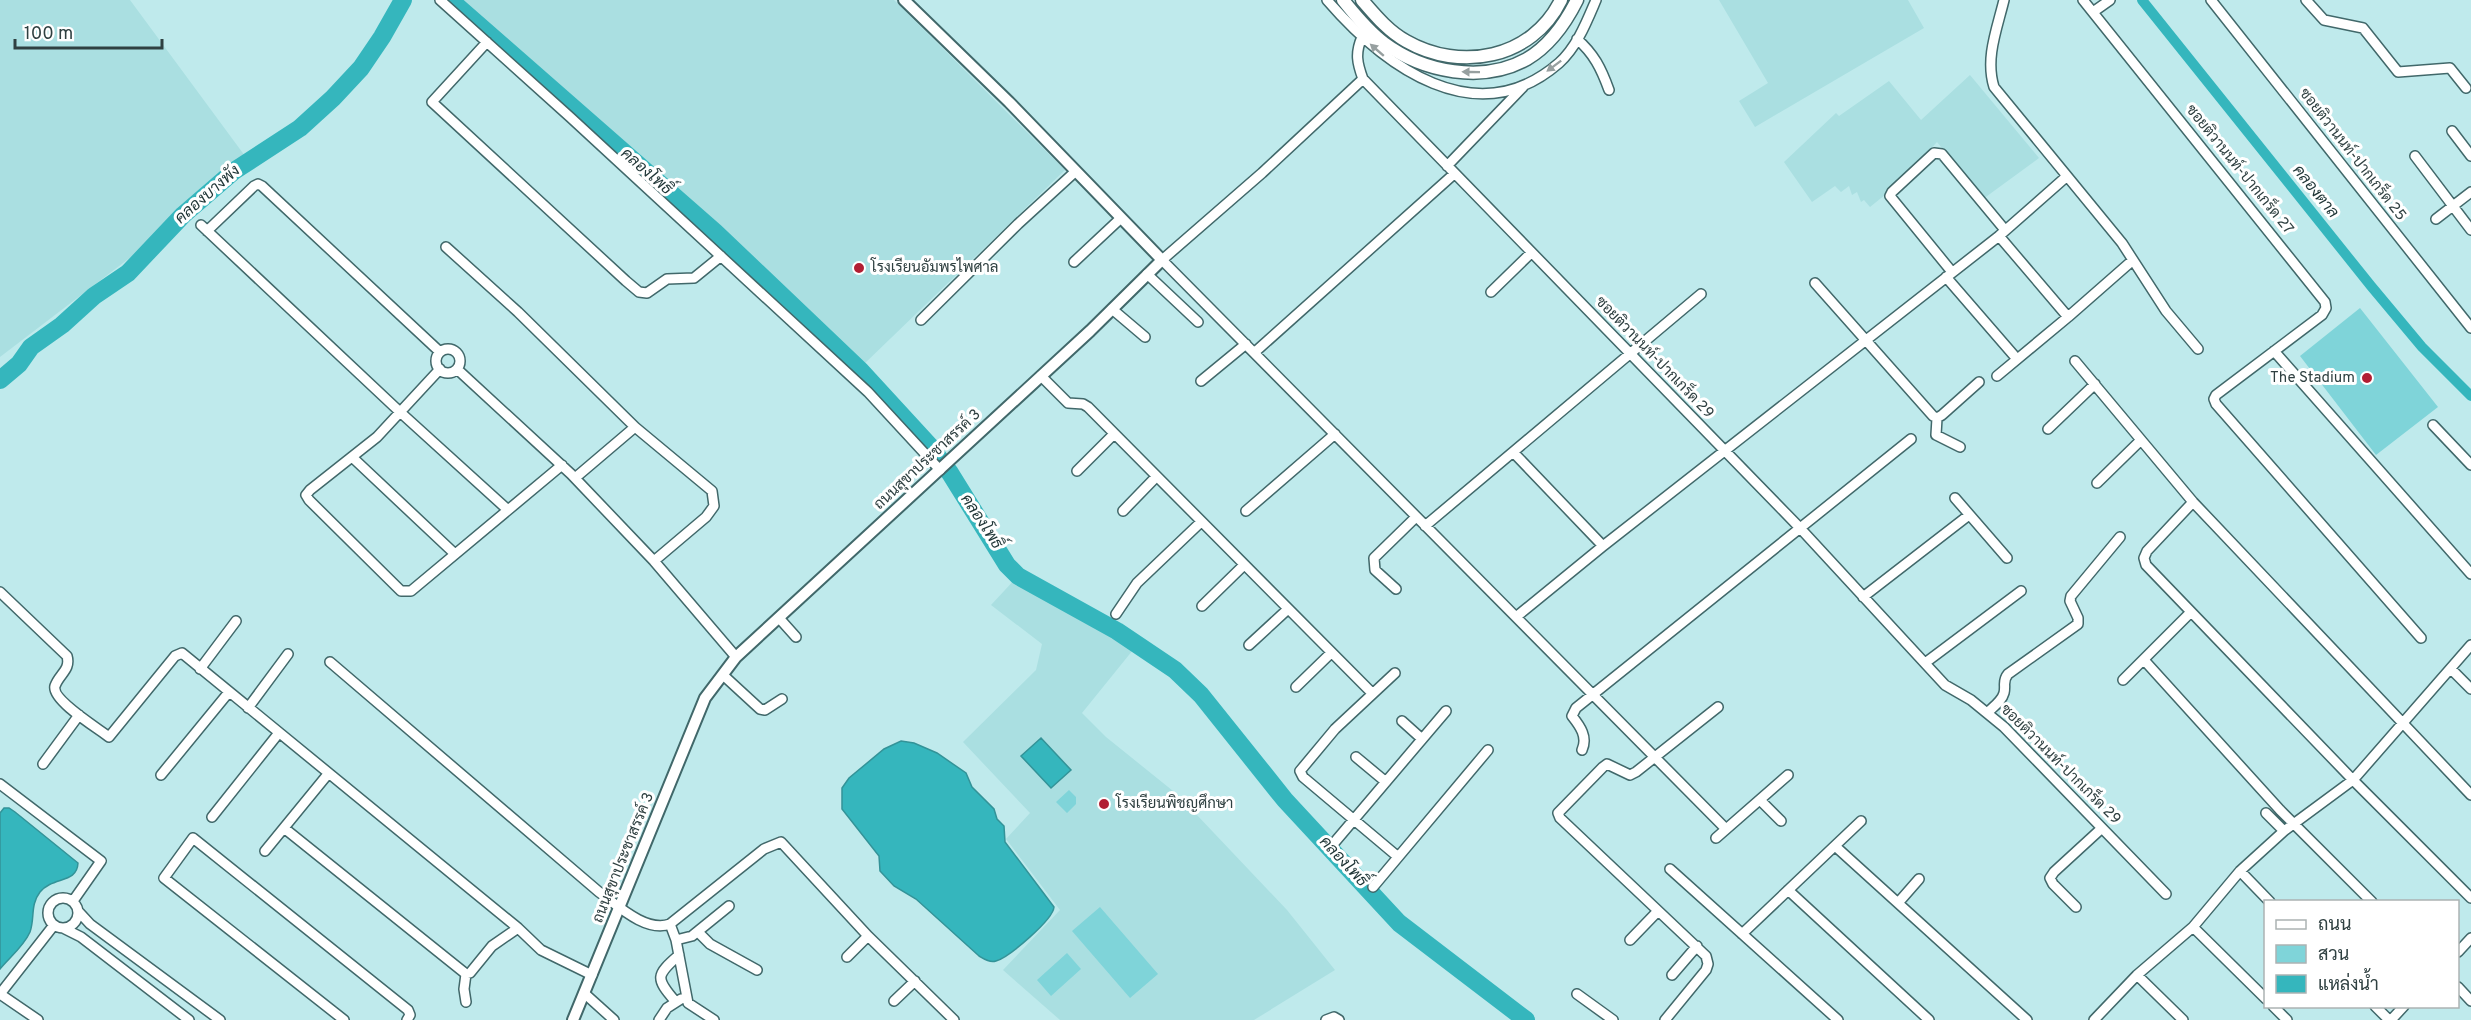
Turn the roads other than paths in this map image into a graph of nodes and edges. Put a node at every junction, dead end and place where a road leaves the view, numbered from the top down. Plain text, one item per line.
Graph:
1 (440, 0) edge
2 (904, 0) edge
3 (1327, 0) edge
4 (1342, 0) edge
5 (1362, 0) edge
6 (1561, 0) edge
7 (1577, 0) edge
8 (1596, 0) edge
9 (2004, 0) edge
10 (2083, 0) edge
11 (2110, 0) edge
12 (2211, 0) edge
13 (2306, 0) edge
14 (2093, 12) junction
15 (1362, 37) junction
16 (1577, 39) junction
17 (487, 42) junction
18 (1363, 79) junction
19 (1526, 83) junction
20 (2466, 88) dead end
21 (1609, 90) dead end
22 (2452, 131) dead end
23 (2415, 156) dead end
24 (2471, 156) edge
25 (1447, 166) junction
26 (1076, 171) junction
27 (1454, 174) junction
28 (2066, 177) junction
29 (2471, 192) edge
30 (2453, 206) junction
31 (1121, 218) junction
32 (2436, 219) dead end
33 (2471, 230) edge
34 (2002, 233) junction
35 (446, 247) dead end
36 (1531, 253) junction
37 (721, 256) junction
38 (1162, 260) junction
39 (2133, 260) junction
40 (1074, 262) dead end
41 (1147, 274) junction
42 (1949, 275) junction
43 (1815, 283) dead end
44 (1491, 292) dead end
45 (1701, 294) dead end
46 (1112, 309) junction
47 (2068, 318) junction
48 (921, 320) dead end
49 (1198, 322) dead end
50 (2471, 328) edge
51 (1145, 337) dead end
52 (1866, 339) junction
53 (1246, 344) junction
54 (2198, 349) dead end
55 (2274, 351) junction
56 (440, 352) junction
57 (1255, 352) junction
58 (1630, 355) junction
59 (2017, 359) junction
60 (2075, 361) dead end
61 (440, 369) junction
62 (457, 369) junction
63 (1041, 376) junction
64 (1997, 376) dead end
65 (1200, 381) dead end
66 (1979, 382) dead end
67 (2095, 384) junction
68 (400, 412) junction
69 (1937, 418) junction
70 (2433, 425) dead end
71 (635, 427) junction
72 (2048, 429) dead end
73 (1114, 434) junction
74 (1335, 434) junction
75 (1911, 439) dead end
76 (2141, 440) junction
77 (1960, 447) dead end
78 (1724, 451) junction
79 (1514, 453) junction
80 (352, 456) junction
81 (562, 465) junction
82 (2471, 465) edge
83 (943, 467) junction
84 (1077, 471) dead end
85 (1156, 477) junction
86 (575, 478) junction
87 (2097, 483) dead end
88 (1955, 498) dead end
89 (2193, 502) junction
90 (508, 510) junction
91 (1123, 511) dead end
92 (1245, 511) dead end
93 (1969, 515) junction
94 (1416, 516) junction
95 (1201, 522) junction
96 (1425, 526) junction
97 (1800, 528) junction
98 (2120, 537) dead end
99 (1603, 546) junction
100 (455, 554) junction
101 (2007, 558) dead end
102 (654, 561) junction
103 (1244, 565) junction
104 (2471, 574) edge
105 (1396, 589) dead end
106 (2022, 591) dead end
107 (0, 592) edge
108 (1863, 597) junction
109 (1202, 606) dead end
110 (1287, 609) junction
111 (2191, 612) junction
112 (1116, 614) dead end
113 (1516, 617) junction
114 (779, 618) junction
115 (236, 621) dead end
116 (796, 637) dead end
117 (2421, 638) dead end
118 (1249, 645) dead end
119 (2471, 645) edge
120 (1331, 653) junction
121 (288, 654) dead end
122 (736, 657) junction
123 (2144, 660) junction
124 (330, 662) dead end
125 (1925, 663) junction
126 (200, 669) junction
127 (2451, 669) junction
128 (1395, 673) dead end
129 (723, 675) junction
130 (2123, 680) dead end
131 (1296, 687) dead end
132 (2471, 689) edge
133 (229, 692) junction
134 (1371, 693) junction
135 (1592, 694) junction
136 (782, 699) dead end
137 (248, 708) junction
138 (1718, 708) dead end
139 (1446, 711) dead end
140 (1987, 713) junction
141 (79, 715) junction
142 (1402, 722) dead end
143 (2403, 725) junction
144 (278, 734) junction
145 (1422, 739) junction
146 (1488, 750) dead end
147 (1582, 750) dead end
148 (1356, 757) dead end
149 (1654, 758) junction
150 (43, 764) dead end
151 (328, 774) junction
152 (161, 775) dead end
153 (1788, 775) dead end
154 (2353, 780) junction
155 (1386, 782) junction
156 (2, 789) edge
157 (2471, 795) edge
158 (1760, 800) junction
159 (2266, 813) dead end
160 (212, 817) dead end
161 (1354, 819) junction
162 (1781, 821) dead end
163 (1861, 821) dead end
164 (2293, 824) junction
165 (284, 828) junction
166 (2102, 828) junction
167 (1726, 829) junction
168 (2284, 831) junction
169 (1716, 838) dead end
170 (1334, 843) dead end
171 (1835, 846) junction
172 (265, 850) dead end
173 (1397, 856) junction
174 (1670, 869) dead end
175 (2240, 871) junction
176 (1919, 879) dead end
177 (1373, 887) dead end
178 (1788, 890) junction
179 (2166, 894) dead end
180 (2471, 898) edge
181 (2268, 900) edge
182 (2370, 900) edge
183 (73, 901) junction
184 (1898, 903) junction
185 (729, 906) dead end
186 (2076, 907) dead end
187 (620, 908) junction
188 (78, 911) junction
189 (1658, 911) junction
190 (670, 924) junction
191 (59, 926) junction
192 (2193, 927) junction
193 (518, 928) junction
194 (698, 932) junction
195 (1742, 934) junction
196 (868, 936) junction
197 (2471, 938) edge
198 (676, 940) junction
199 (1630, 940) dead end
200 (1696, 946) junction
201 (2459, 950) edge
202 (679, 955) junction
203 (846, 957) dead end
204 (757, 970) dead end
205 (466, 974) junction
206 (592, 975) junction
207 (1672, 975) dead end
208 (2138, 975) junction
209 (915, 981) junction
210 (2459, 989) edge
211 (584, 993) junction
212 (1577, 994) dead end
213 (686, 997) junction
214 (2264, 998) edge
215 (675, 1001) junction
216 (894, 1001) dead end
217 (2471, 1001) edge
218 (466, 1002) dead end
219 (2275, 1008) edge
220 (2377, 1008) edge
221 (2402, 1008) edge
222 (2097, 1019) edge
223 (38, 1020) edge
224 (189, 1020) edge
225 (220, 1020) edge
226 (344, 1020) edge
227 (407, 1020) edge
228 (573, 1020) edge
229 (614, 1020) edge
230 (659, 1020) edge
231 (714, 1020) edge
232 (954, 1020) edge
233 (1326, 1020) edge
234 (1339, 1020) edge
235 (1612, 1020) edge
236 (1665, 1020) edge
237 (1838, 1020) edge
238 (1929, 1020) edge
239 (2027, 1020) edge
240 (2183, 1020) edge
241 (2287, 1020) edge
242 (2390, 1020) edge

1 - 17 street
2 - 26 street
3 - 15 street
7 -> 4 main road
5 - 6 main road
8 - 16 street
9 - 28 street
10 - 14 street, ซอยติวานนท์-ปากเกร็ด 27
11 - 14 street
12 - 50 street, ซอยติวานนท์-ปากเกร็ด 25
13 - 20 street
14 - 55 street, ซอยติวานนท์-ปากเกร็ด 27
15 - 18 street
19 -> 15 street
16 -> 19 street
16 - 21 street
17 - 37 street
17 - 37 street
18 - 25 street, ซอยติวานนท์-ปากเกร็ด 29
18 - 38 street
19 - 25 street
22 - 24 street
23 - 30 street
25 - 27 street, ซอยติวานนท์-ปากเกร็ด 29
26 - 31 street
26 - 48 street
27 - 36 street, ซอยติวานนท์-ปากเกร็ด 29
27 - 57 street
28 - 34 street
28 - 39 street
29 - 30 street
30 - 32 street
30 - 33 street
31 - 38 street
31 - 40 street
34 - 42 street
34 - 42 street
34 - 47 street
35 - 71 street
36 - 44 street
36 - 58 street, ซอยติวานนท์-ปากเกร็ด 29
37 - 83 street
38 - 41 street, ถนนสุขาประชาสรรค์ 3
38 - 53 street
39 - 47 street
39 - 54 street
41 - 46 street, ถนนสุขาประชาสรรค์ 3
41 - 49 street
42 - 52 street
42 - 59 street
43 - 52 street
45 - 58 street
46 - 51 street
46 - 63 street, ถนนสุขาประชาสรรค์ 3
47 - 59 street
52 - 69 street
52 - 78 street
53 - 57 street
53 - 65 street
55 - 104 street
55 - 117 street
56 - 61 street
56 - 62 street
56 - 68 street
57 - 74 street
58 - 78 street, ซอยติวานนท์-ปากเกร็ด 29
58 - 79 street
59 - 64 street
60 - 67 street
61 - 62 street
61 - 68 street
62 - 81 street
63 - 73 street
63 - 83 street, ถนนสุขาประชาสรรค์ 3
66 - 69 street
67 - 72 street
67 - 76 street
68 - 80 street
68 - 90 street
69 - 77 street
70 - 82 street
71 - 86 street
71 - 102 street
73 - 84 street
73 - 85 street
74 - 92 street
74 - 94 street
75 - 97 street
76 - 87 street
76 - 89 street
78 - 97 street, ซอยติวานนท์-ปากเกร็ด 29
78 - 99 street
79 - 96 street
79 - 99 street
80 - 100 street
80 - 100 street
81 - 86 street
81 - 90 street
83 - 114 street, ถนนสุขาประชาสรรค์ 3
85 - 91 street
85 - 95 street
86 - 102 street
88 - 93 street
89 - 111 street
89 - 143 street
90 - 100 street
93 - 101 street
93 - 108 street
94 - 96 street
94 - 105 street
95 - 103 street
95 - 112 street
96 - 113 street
97 - 108 street, ซอยติวานนท์-ปากเกร็ด 29
97 - 135 street
98 - 140 street
99 - 113 street
102 - 122 street
103 - 109 street
103 - 110 street
106 - 125 street
107 - 141 street
108 - 125 street, ซอยติวานนท์-ปากเกร็ด 29
110 - 118 street
110 - 120 street
111 - 123 street
111 - 154 street
113 - 135 street
114 - 116 street
114 - 122 street, ถนนสุขาประชาสรรค์ 3
115 - 126 street
119 - 127 street
120 - 131 street
120 - 134 street
121 - 137 street
122 - 129 street, ถนนสุขาประชาสรรค์ 3
123 - 130 street
123 - 164 street
124 - 187 street
125 - 140 street, ซอยติวานนท์-ปากเกร็ด 29
126 - 133 street
126 - 141 street
127 - 132 street
127 - 143 street
128 - 134 street
129 - 136 street
129 - 187 street, ถนนสุขาประชาสรรค์ 3
133 - 137 street
133 - 152 street
134 - 161 street
135 - 147 street
135 - 149 street
137 - 144 street
138 - 149 street
139 - 145 street
140 - 166 street, ซอยติวานนท์-ปากเกร็ด 29
141 - 150 street
142 - 145 street
143 - 154 street
143 - 157 street
144 - 151 street
144 - 160 street
145 - 155 street
146 - 173 street
148 - 155 street
149 - 167 street
149 - 189 street
151 - 165 street
151 - 193 street
153 - 158 street
154 - 164 street
154 - 180 street
155 - 161 street
156 - 183 street
158 - 162 street
158 - 167 street
159 - 168 street
161 - 170 street
161 - 173 street
163 - 171 street
164 - 168 street
164 - 182 street
165 - 172 street
165 - 205 street
166 - 179 street, ซอยติวานนท์-ปากเกร็ด 29
166 - 186 street
167 - 169 street
168 - 175 street
171 - 178 street
171 - 184 street
173 - 177 street
174 - 195 street
175 - 181 street
175 - 192 street
176 - 184 street
178 - 195 street
178 - 238 street
183 - 188 street
183 - 191 street
184 - 239 street
185 - 194 street
187 - 190 street
187 - 206 street, ถนนสุขาประชาสรรค์ 3
188 - 191 street
188 - 225 street
189 - 199 street
189 - 200 street
190 - 196 street
190 - 198 street
191 - 223 street
191 - 224 street
192 - 208 street
192 - 214 street
193 - 205 street
193 - 206 street
194 - 198 street
194 - 204 street
195 - 237 street
196 - 203 street
196 - 209 street
197 - 201 street
198 - 202 street
200 - 207 street
200 - 236 street
202 - 213 street
202 - 215 street
205 - 218 street
206 - 211 street, ถนนสุขาประชาสรรค์ 3
208 - 222 street
208 - 240 street
209 - 216 street
209 - 232 street
210 - 217 street
211 - 228 street, ถนนสุขาประชาสรรค์ 3
211 - 229 street
212 - 235 street
213 - 215 street
213 - 231 street
215 - 230 street
219 - 241 street
220 - 242 street
221 - 242 street
226 - 227 street
233 - 234 street

